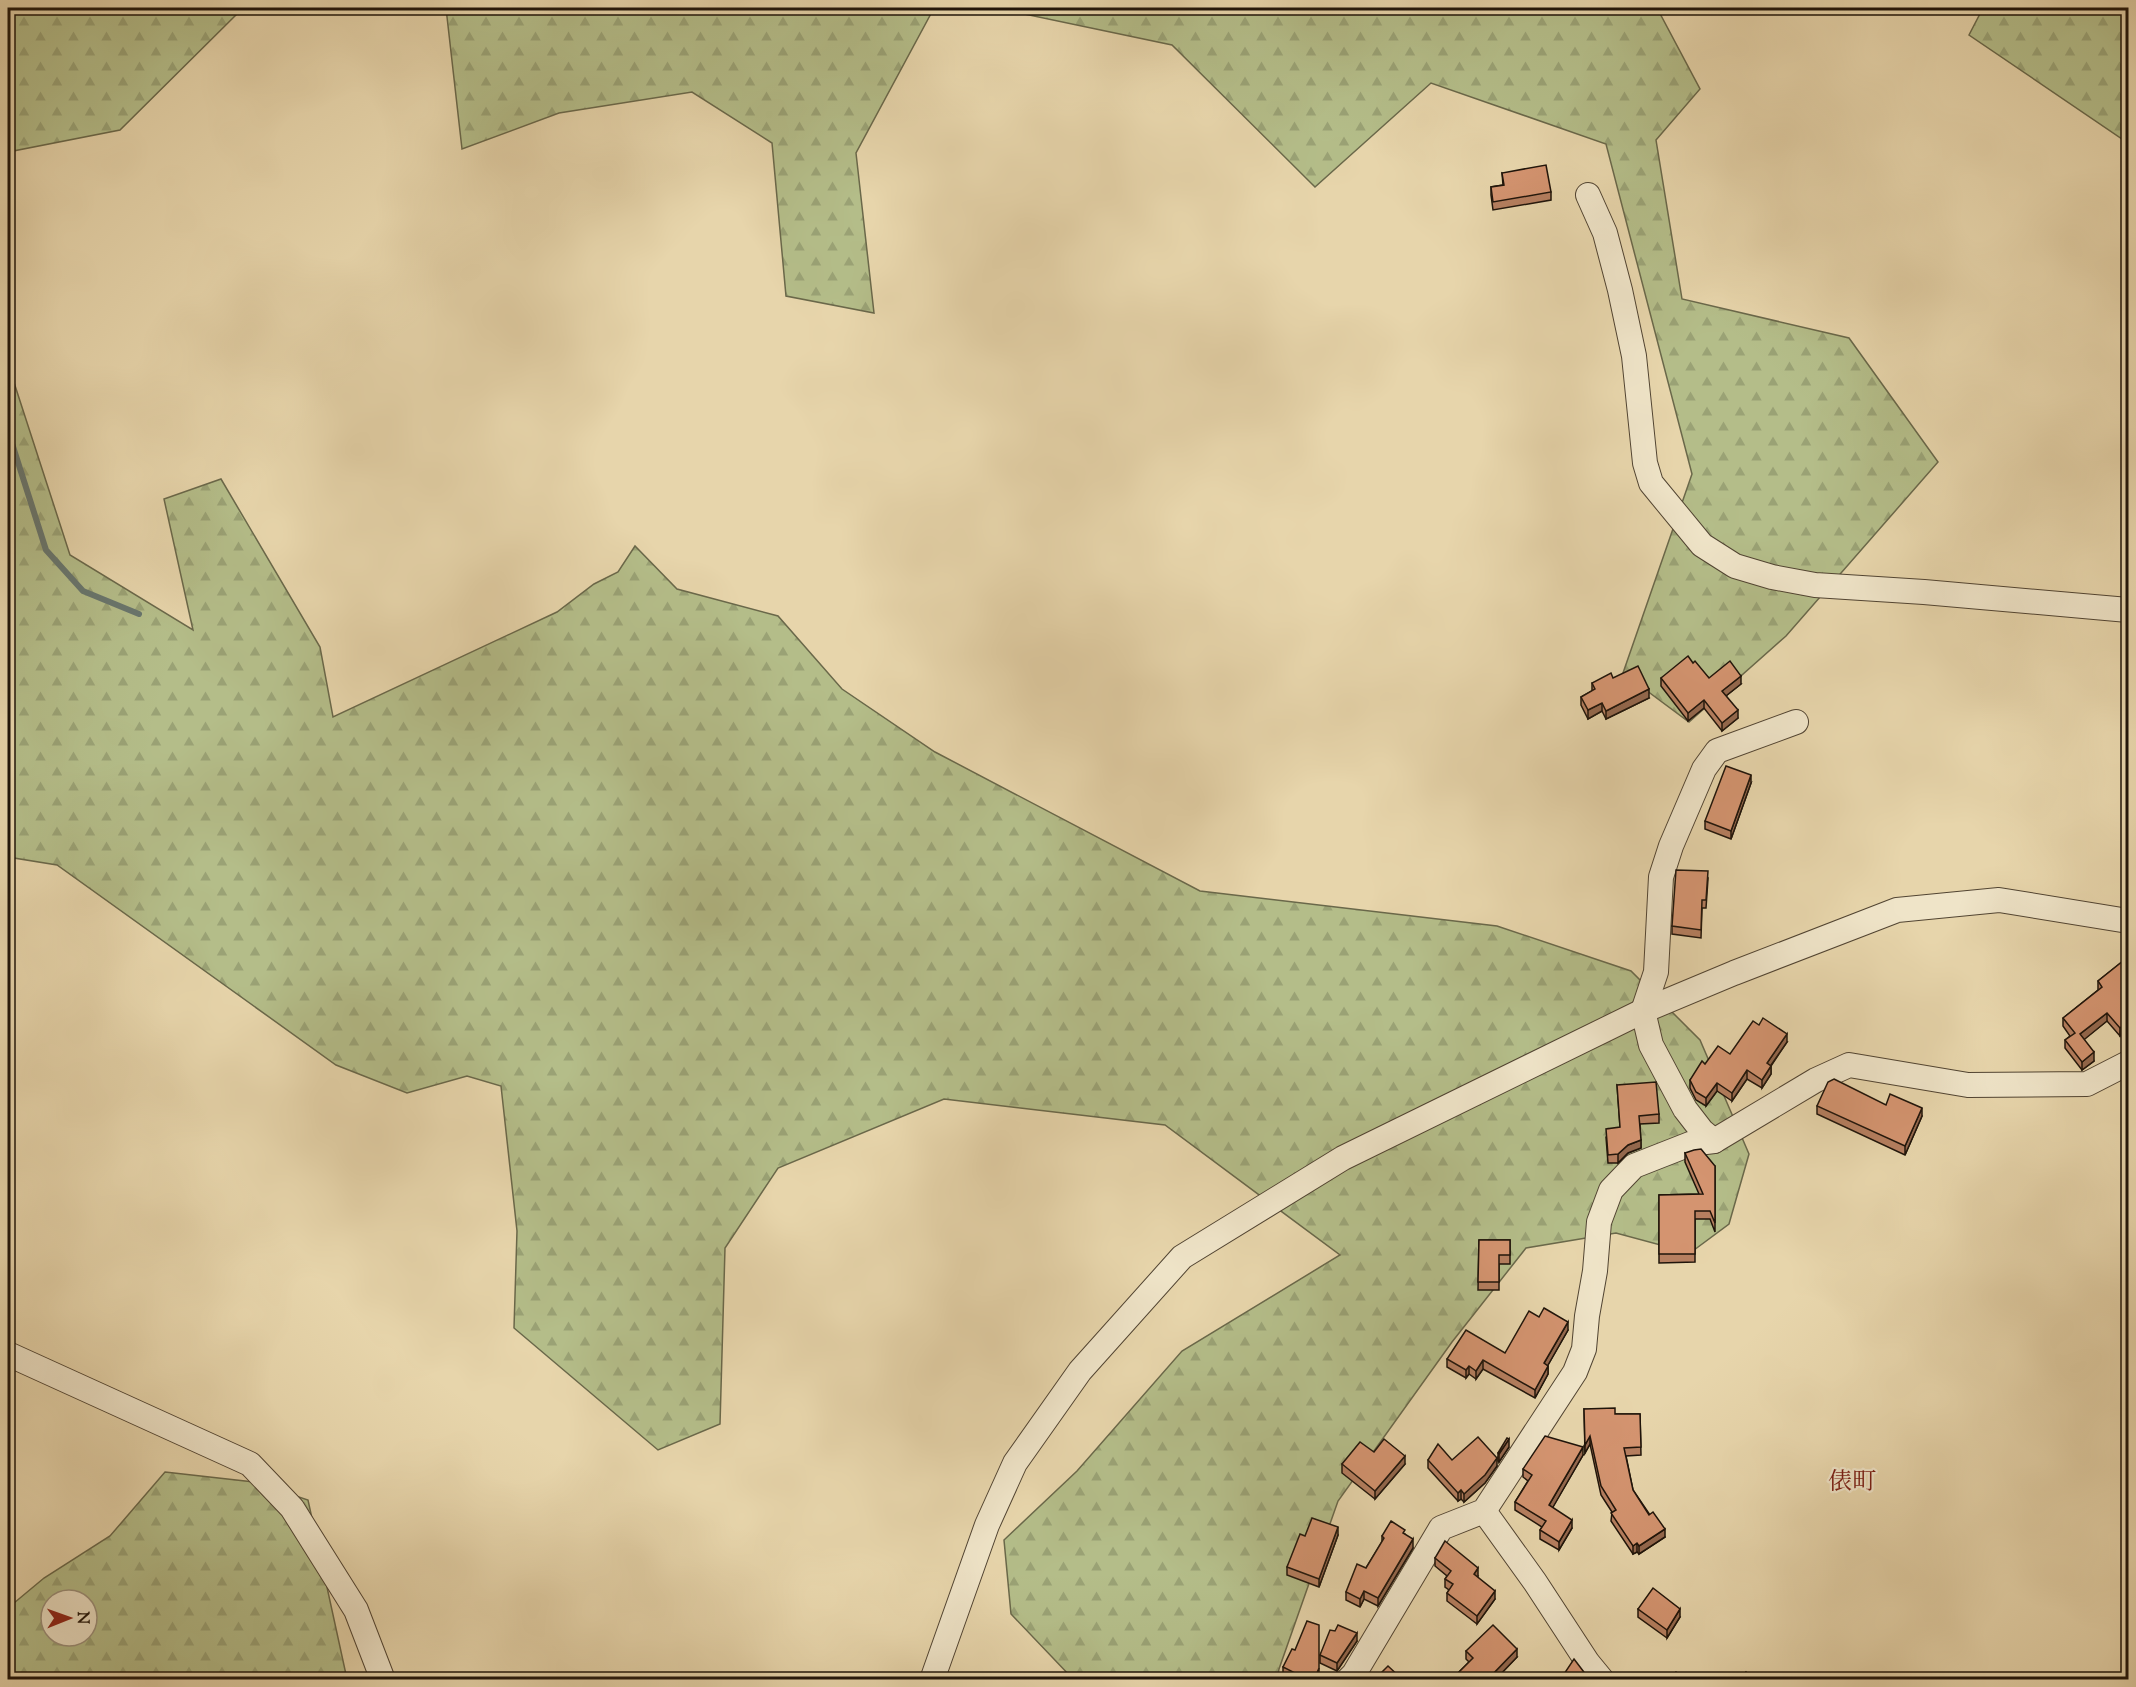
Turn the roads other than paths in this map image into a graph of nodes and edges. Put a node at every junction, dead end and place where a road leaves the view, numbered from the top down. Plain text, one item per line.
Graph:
1 (1588, 195) dead end
2 (2128, 610) edge
3 (1797, 722) dead end
4 (2128, 921) edge
5 (1643, 1011) junction
6 (2128, 1063) edge
7 (1714, 1141) junction
8 (8, 1354) edge
9 (1484, 1511) junction
10 (383, 1680) edge
11 (932, 1680) edge
12 (1348, 1680) edge
13 (1602, 1680) edge

1 - 2 street
3 - 5 street
4 - 5 street
5 - 7 street
5 - 11 street
6 - 7 street
7 - 9 street
8 - 10 street
9 - 12 street
9 - 13 street

